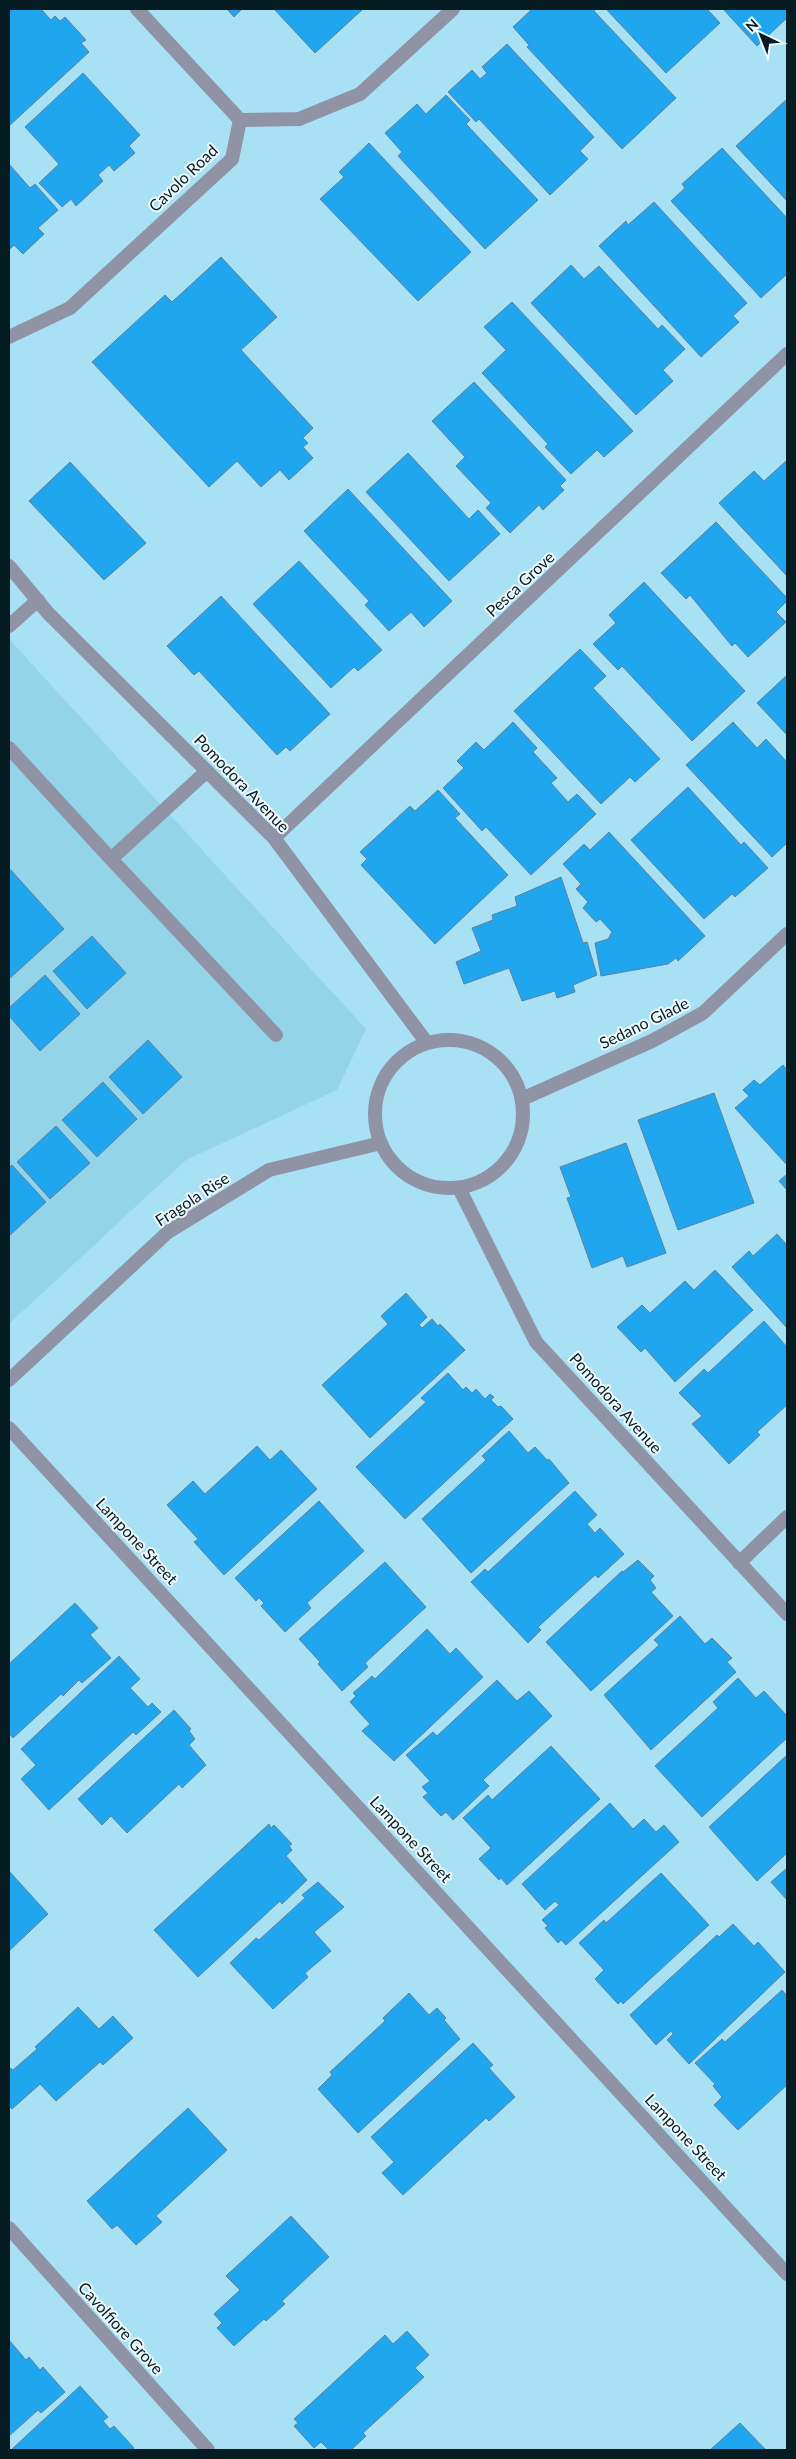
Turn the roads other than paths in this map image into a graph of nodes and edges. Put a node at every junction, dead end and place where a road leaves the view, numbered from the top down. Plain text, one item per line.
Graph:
1 (137, 9) edge
2 (453, 9) edge
3 (240, 120) junction
4 (9, 337) edge
5 (787, 354) edge
6 (9, 566) edge
7 (38, 600) junction
8 (9, 626) edge
9 (9, 748) edge
10 (207, 771) junction
11 (274, 838) junction
12 (111, 859) junction
13 (787, 934) edge
14 (276, 1035) dead end
15 (427, 1044) junction
16 (522, 1099) junction
17 (381, 1143) junction
18 (459, 1188) junction
19 (9, 1380) edge
20 (9, 1428) edge
21 (787, 1517) edge
22 (739, 1563) junction
23 (787, 1614) edge
24 (9, 2228) edge
25 (787, 2274) edge
26 (208, 2450) edge

1 - 3 street
2 - 3 street
3 - 4 street, Cavolo Road
5 - 11 street, Pesca Grove
6 - 7 street, Pomodora Avenue
7 - 8 street
7 - 10 street, Pomodora Avenue
9 - 12 street
10 - 11 street, Pomodora Avenue
10 - 12 street
11 - 15 street, Pomodora Avenue
12 - 14 street
13 - 16 street, Sedano Glade
15 - 16 street
15 - 17 street
16 - 18 street
17 - 18 street
17 - 19 street, Fragola Rise
18 - 22 street, Pomodora Avenue
20 - 25 street, Lampone Street
21 - 22 street
22 - 23 street, Pomodora Avenue
24 - 26 street, Cavolfiore Grove

